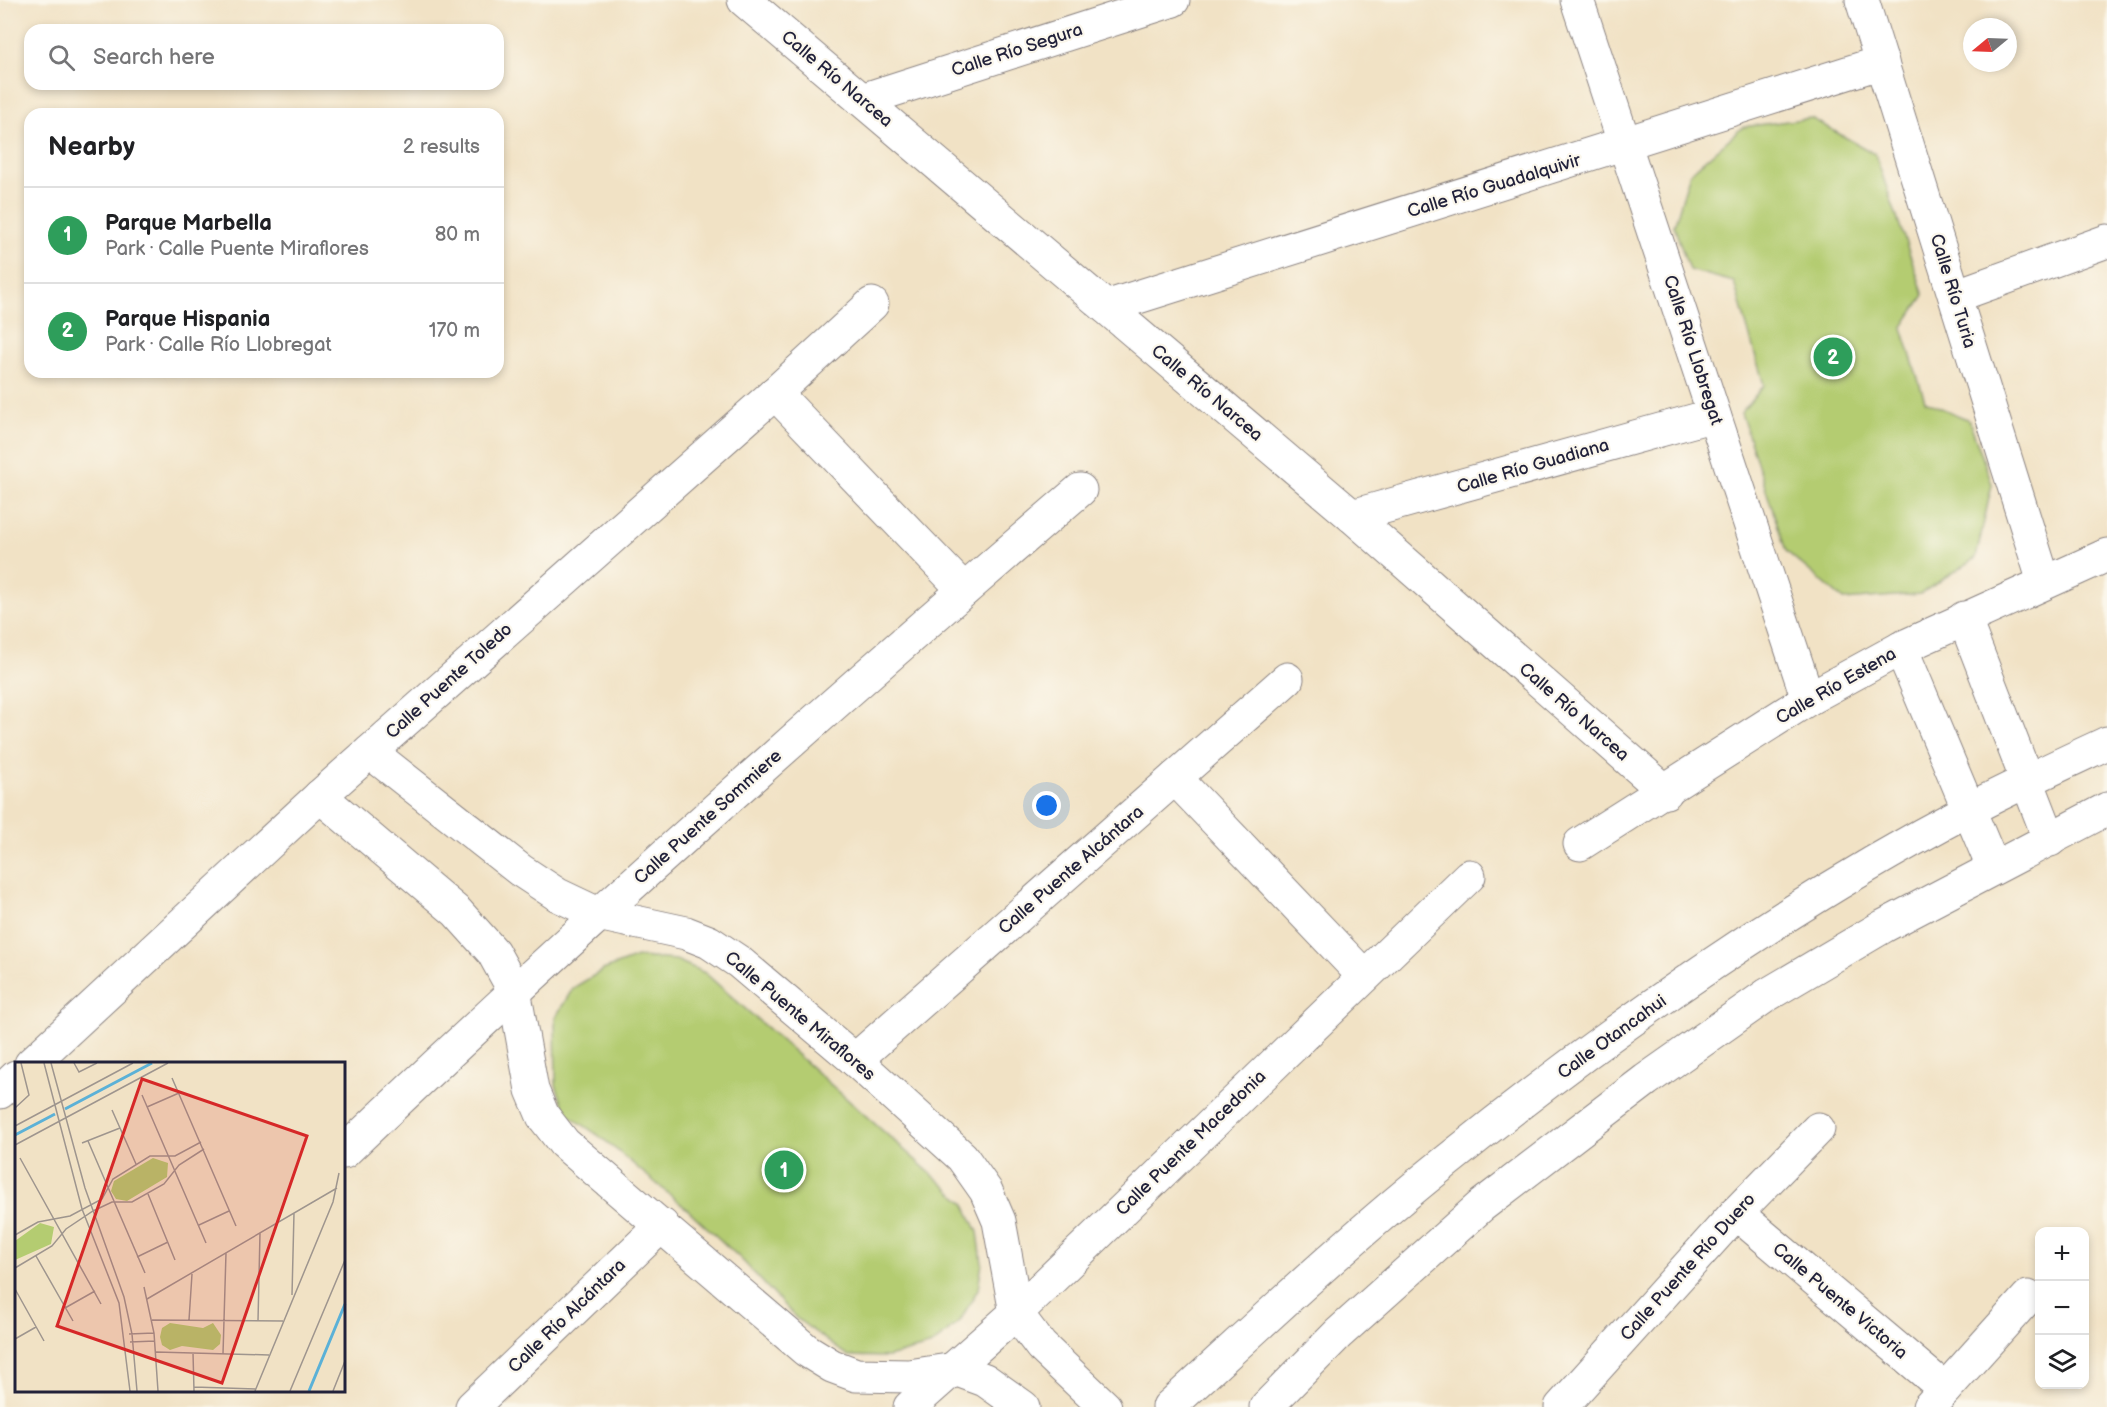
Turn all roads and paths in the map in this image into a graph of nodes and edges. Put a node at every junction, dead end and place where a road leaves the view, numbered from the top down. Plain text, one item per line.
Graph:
1 (744, 0) edge
2 (1173, 0) edge
3 (1577, 0) edge
4 (1862, 0) edge
5 (1882, 62) junction
6 (862, 100) junction
7 (1625, 145) junction
8 (2107, 241) edge
9 (1955, 296) junction
10 (872, 303) dead end
11 (1106, 308) junction
12 (775, 393) junction
13 (1714, 415) junction
14 (1080, 490) dead end
15 (1352, 516) junction
16 (2107, 555) edge
17 (2044, 582) junction
18 (964, 590) junction
19 (1964, 618) junction
20 (1901, 648) junction
21 (1287, 679) dead end
22 (1808, 699) junction
23 (2107, 743) edge
24 (370, 752) junction
25 (1175, 778) junction
26 (2028, 781) junction
27 (1665, 792) junction
28 (320, 796) junction
29 (2107, 809) edge
30 (1967, 810) junction
31 (2050, 840) junction
32 (1580, 844) dead end
33 (1993, 867) junction
34 (1469, 876) dead end
35 (598, 914) junction
36 (1364, 976) junction
37 (514, 990) junction
38 (855, 1060) junction
39 (33, 1062) edge
40 (1818, 1129) dead end
41 (345, 1151) edge
42 (1736, 1213) junction
43 (662, 1225) junction
44 (2028, 1297) dead end
45 (1016, 1313) junction
46 (955, 1369) junction
47 (1937, 1398) edge
48 (1085, 1402) edge
49 (472, 1407) edge
50 (910, 1407) edge
51 (1023, 1407) edge
52 (1169, 1407) edge
53 (1266, 1407) edge
54 (1561, 1407) edge

1 - 6 street, Calle Río Narcea
2 - 6 street, Calle Río Segura
3 - 7 street, Calle Río Llobregat
4 - 5 street, Calle Río Turia
5 - 7 street, Calle Río Guadalquivir
5 - 9 street, Calle Río Turia
6 - 11 street, Calle Río Narcea
7 - 11 street, Calle Río Guadalquivir
7 - 13 street, Calle Río Llobregat
8 - 9 street
9 - 17 street, Calle Río Turia
10 - 12 street, Calle Puente Toledo
11 - 15 street, Calle Río Narcea
12 - 18 street
12 - 24 street, Calle Puente Toledo
13 - 15 street, Calle Río Guadiana
13 - 22 street, Calle Río Llobregat
14 - 18 street, Calle Puente Sommiere
15 - 27 street, Calle Río Narcea
16 - 17 street, Calle Río Estena
17 - 19 street, Calle Río Estena
18 - 35 street, Calle Puente Sommiere
19 - 20 street, Calle Río Estena
19 - 26 street
20 - 22 street, Calle Río Estena
20 - 30 street
21 - 25 street, Calle Puente Alcántara
22 - 27 street, Calle Río Estena
23 - 26 street, Calle Otancahui
24 - 28 street, Calle Puente Toledo
24 - 35 street, Calle Puente Miraflores
25 - 36 street
25 - 38 street, Calle Puente Alcántara
26 - 30 street, Calle Otancahui
26 - 31 street
27 - 32 street, Calle Río Estena
28 - 37 street
28 - 39 street, Calle Puente Toledo
29 - 31 street
30 - 33 street
30 - 52 street, Calle Otancahui
31 - 33 street
33 - 53 street
34 - 36 street, Calle Puente Macedonia
35 - 37 street, Calle Puente Sommiere
35 - 38 street, Calle Puente Miraflores
36 - 45 street, Calle Puente Macedonia
37 - 41 street, Calle Puente Sommiere
37 - 43 street
38 - 45 street, Calle Puente Miraflores
40 - 42 street, Calle Puente Río Duero
42 - 47 street, Calle Puente Victoria
42 - 54 street, Calle Puente Río Duero
43 - 46 street
43 - 49 street, Calle Río Alcántara
44 - 47 street
45 - 46 street, Calle Puente Macedonia
45 - 48 street, Calle Puente Miraflores
46 - 50 street, Calle Puente Macedonia
46 - 51 street

